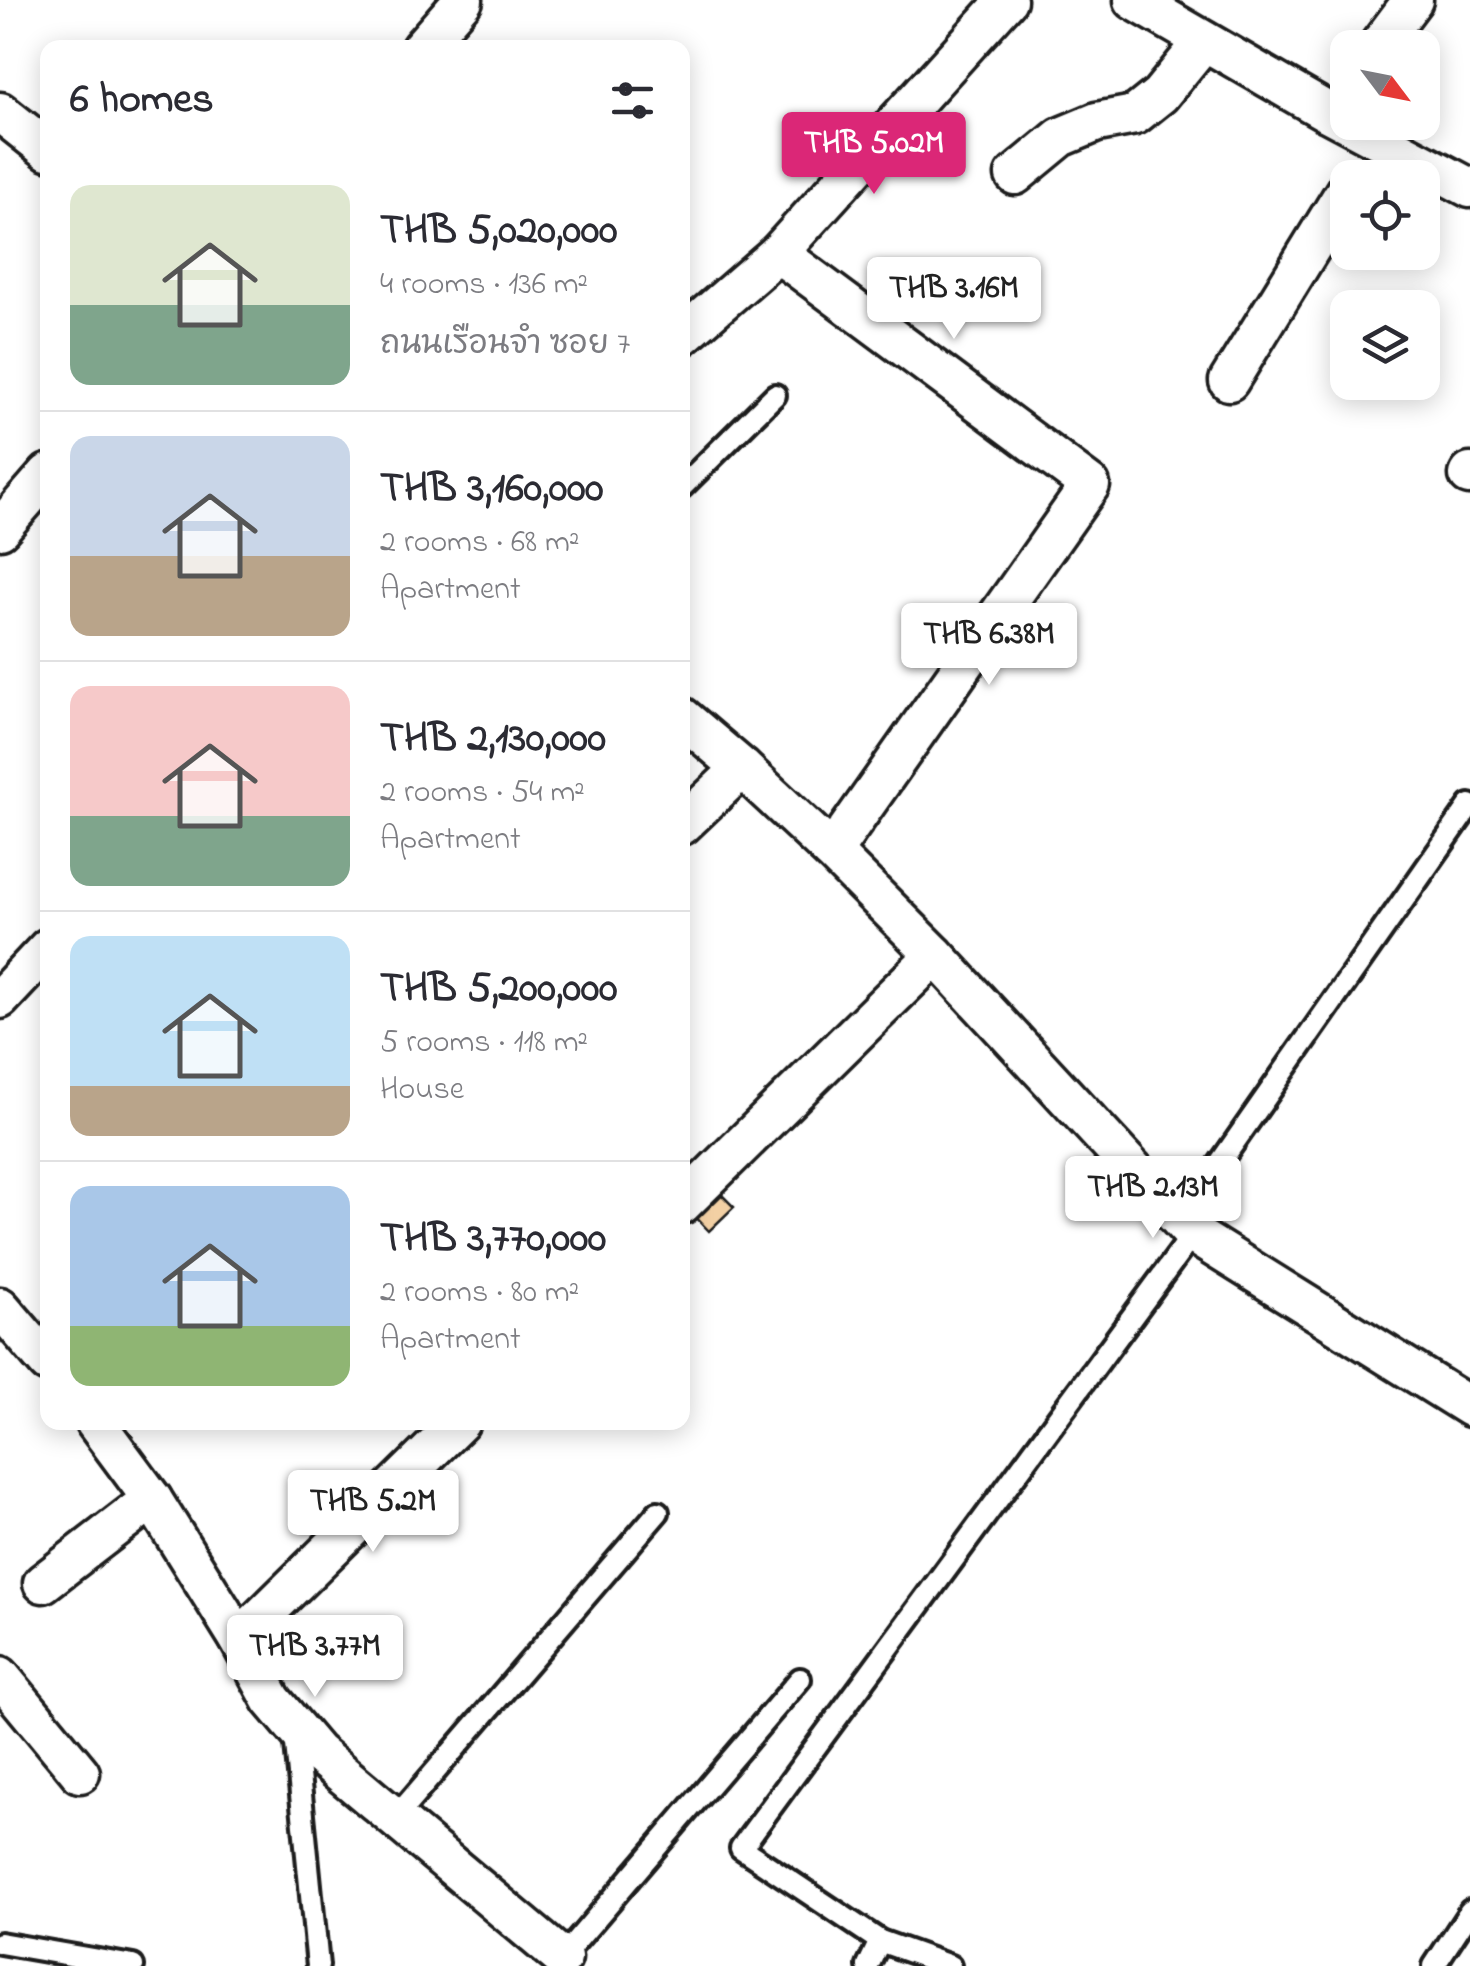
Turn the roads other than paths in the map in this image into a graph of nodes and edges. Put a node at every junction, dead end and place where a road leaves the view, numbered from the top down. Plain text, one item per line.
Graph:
1 (463, 0) edge
2 (1007, 0) edge
3 (1134, 0) edge
4 (1397, 5) edge
5 (1385, 30) edge
6 (428, 40) edge
7 (1204, 41) junction
8 (1330, 96) edge
9 (0, 112) edge
10 (1379, 140) edge
11 (40, 144) edge
12 (1016, 175) dead end
13 (1470, 188) edge
14 (1330, 216) edge
15 (778, 253) junction
16 (690, 329) edge
17 (1229, 381) dead end
18 (775, 396) dead end
19 (690, 479) edge
20 (40, 483) edge
21 (0, 529) edge
22 (690, 723) edge
23 (742, 768) junction
24 (1470, 805) edge
25 (690, 817) edge
26 (832, 852) junction
27 (936, 955) junction
28 (40, 956) edge
29 (0, 999) edge
30 (690, 1196) edge
31 (1187, 1227) junction
32 (5, 1322) edge
33 (40, 1355) edge
34 (1470, 1407) edge
35 (101, 1430) edge
36 (452, 1430) edge
37 (152, 1499) junction
38 (658, 1512) dead end
39 (43, 1583) dead end
40 (239, 1639) junction
41 (0, 1676) edge
42 (800, 1679) dead end
43 (295, 1730) junction
44 (80, 1774) dead end
45 (396, 1817) junction
46 (1470, 1911) edge
47 (880, 1941) junction
48 (0, 1942) edge
49 (562, 1958) joint
50 (133, 1966) edge
51 (318, 1966) edge
52 (868, 1966) edge
53 (950, 1966) edge
54 (1434, 1966) edge

1 - 6 street
2 - 15 street
3 - 7 street
4 - 5 street
7 - 8 street
7 - 12 street
9 - 11 street
10 - 13 street
14 - 17 street
15 - 16 street
15 - 26 street
18 - 19 lane
20 - 21 street
22 - 23 street
23 - 25 street
23 - 26 street
24 - 31 lane
26 - 27 street
27 - 30 street
27 - 31 street
28 - 29 street
31 - 34 street
31 - 47 lane
32 - 33 street
35 - 37 street
36 - 40 street
37 - 39 street
37 - 40 street
38 - 45 lane
40 - 43 street
41 - 44 street
42 - 49 lane
43 - 45 street
43 - 51 lane
45 - 49 street
46 - 54 lane
47 - 52 lane
47 - 53 lane
48 - 50 lane

